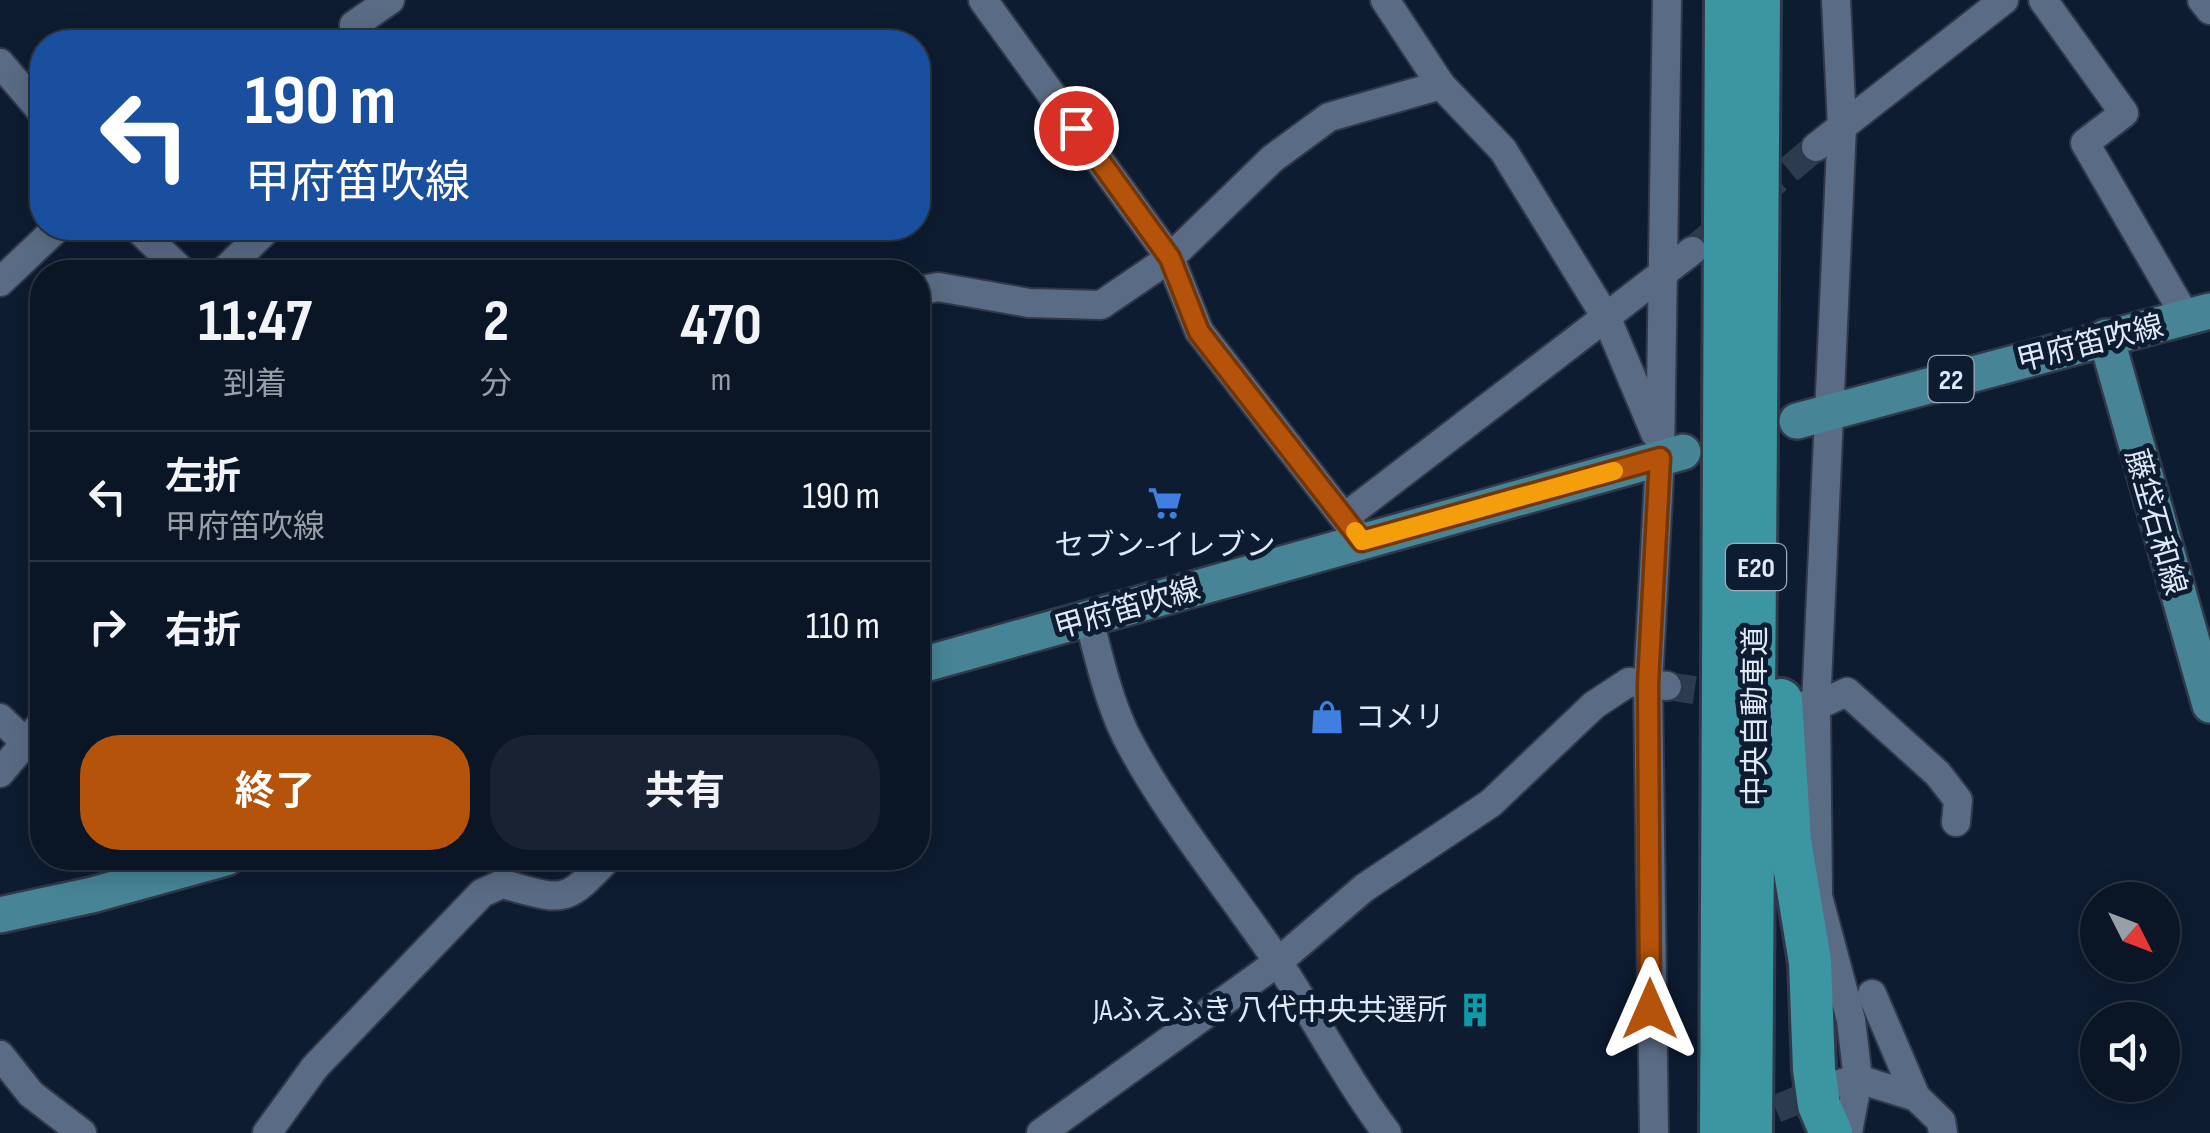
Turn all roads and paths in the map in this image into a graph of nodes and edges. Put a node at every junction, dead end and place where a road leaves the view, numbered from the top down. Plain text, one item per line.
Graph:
1 (390, 0) edge
2 (983, 0) edge
3 (1386, 0) edge
4 (1666, 0) edge
5 (1726, 0) edge
6 (1759, 0) edge
7 (1836, 0) edge
8 (2004, 0) edge
9 (2043, 0) edge
10 (2202, 0) edge
11 (2210, 10) edge
12 (354, 30) edge
13 (0, 63) edge
14 (1441, 85) junction
15 (30, 98) edge
16 (1842, 124) junction
17 (1816, 147) tunnel mouth
18 (44, 240) edge
19 (149, 240) edge
20 (256, 240) edge
21 (1692, 251) tunnel mouth
22 (1170, 258) junction
23 (170, 260) edge
24 (236, 260) edge
25 (1663, 275) junction
26 (0, 282) edge
27 (930, 288) edge
28 (2198, 315) edge
29 (1606, 319) junction
30 (2106, 338) junction
31 (1758, 350) junction
32 (1812, 416) junction
33 (1668, 451) junction
34 (1353, 529) junction
35 (1089, 619) junction
36 (930, 663) edge
37 (1723, 676) junction
38 (1657, 685) junction
39 (2210, 705) edge
40 (1811, 706) junction
41 (0, 718) edge
42 (30, 731) edge
43 (30, 736) edge
44 (0, 773) edge
45 (1956, 822) dead end
46 (184, 870) edge
47 (596, 870) edge
48 (0, 914) edge
49 (1278, 962) junction
50 (1872, 994) dead end
51 (0, 1055) edge
52 (1849, 1081) junction
53 (1916, 1098) junction
54 (1848, 1132) edge
55 (82, 1133) edge
56 (267, 1133) edge
57 (1041, 1133) edge
58 (1387, 1133) edge
59 (1654, 1133) edge
60 (1706, 1133) edge
61 (1722, 1133) edge
62 (1751, 1133) edge
63 (1832, 1133) edge
64 (1944, 1133) edge

1 - 12 street
2 - 22 street
3 - 14 street
4 - 25 street
5 - 37 highway, 中央自動車道 / E20
6 - 31 highway, 中央自動車道 / E20
7 - 16 street
8 - 16 street
9 - 28 street
10 - 11 street
13 - 15 street
14 - 22 street
14 - 29 street
16 - 17 street
16 - 32 street
18 - 26 street
19 - 23 street
20 - 24 street
21 - 25 street
22 - 27 street
22 - 34 street
25 - 29 street
25 - 33 street
28 - 30 main road, 甲府笛吹線 / 22
29 - 33 street
29 - 34 street
30 - 32 main road, 甲府笛吹線 / 22
30 - 39 main road, 藤垈石和線
31 - 62 highway, 中央自動車道 / E20
31 - 63 highway
32 - 40 street
33 - 34 main road, 甲府笛吹線
33 - 38 street
34 - 35 main road, 甲府笛吹線
35 - 36 main road, 甲府笛吹線
35 - 49 street
37 - 60 highway
37 - 61 highway, 中央自動車道 / E20
38 - 49 street
38 - 59 street
40 - 45 street
40 - 52 street
41 - 42 street
43 - 44 street
46 - 48 main road
47 - 56 street
49 - 57 street
49 - 58 street
50 - 53 street
51 - 55 street
52 - 53 street
52 - 54 street
53 - 64 street

